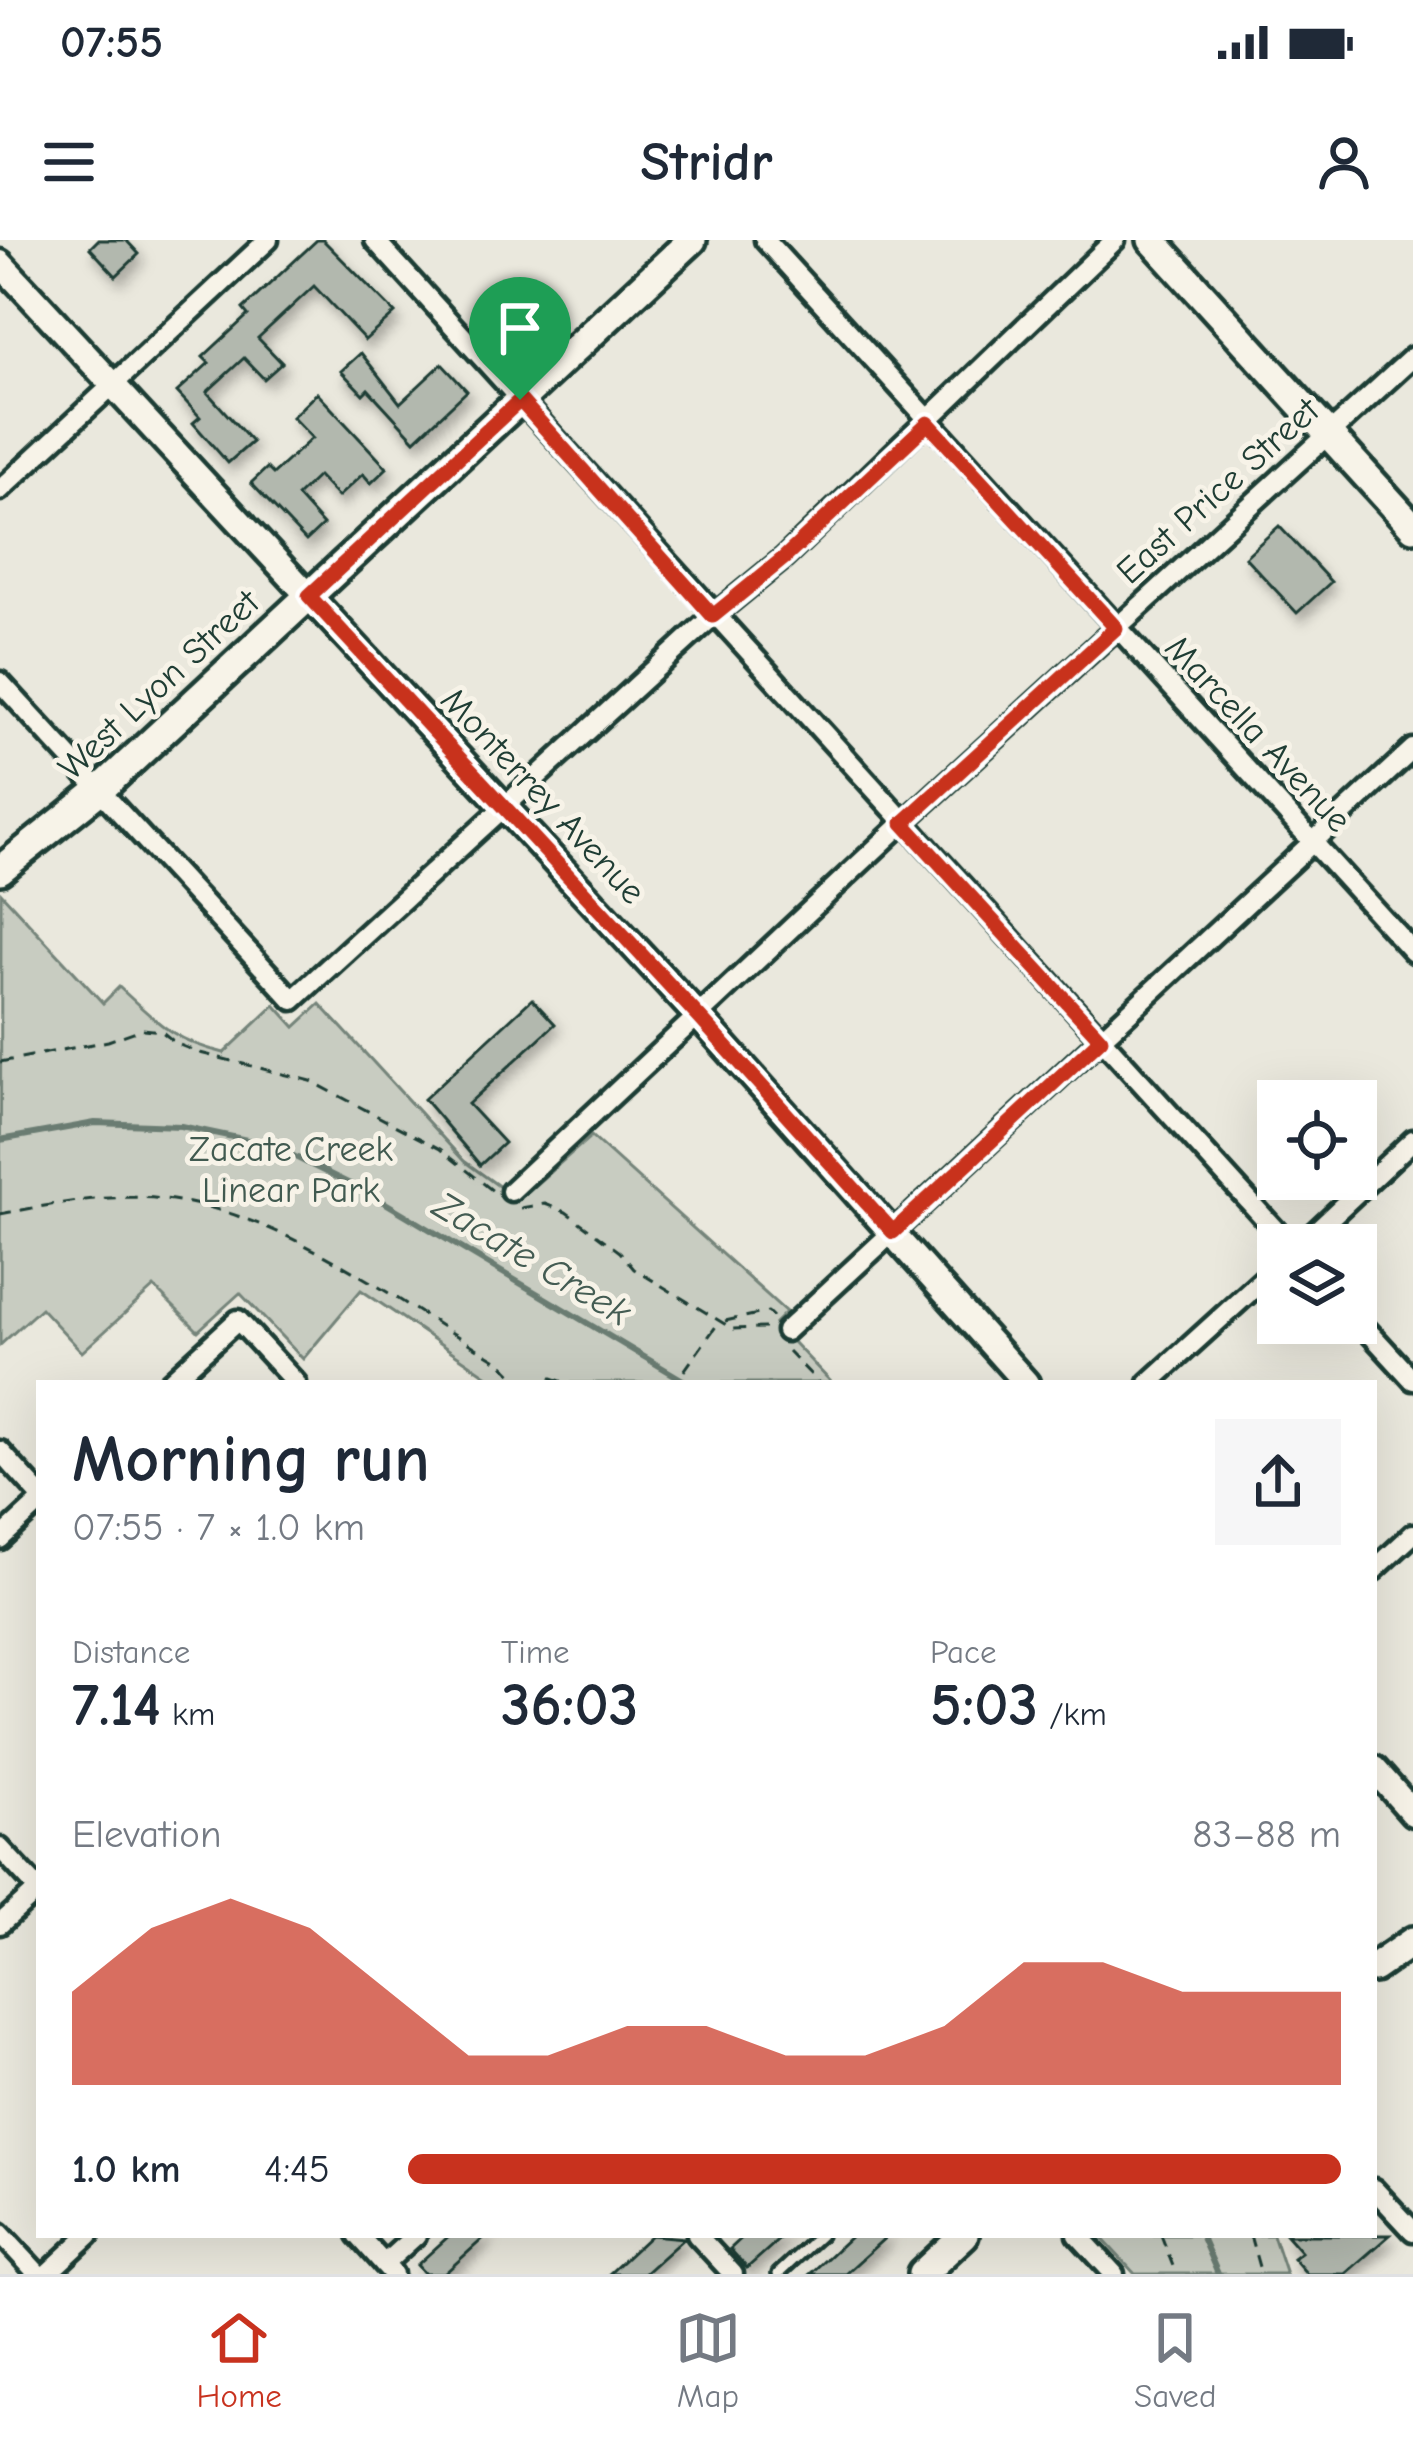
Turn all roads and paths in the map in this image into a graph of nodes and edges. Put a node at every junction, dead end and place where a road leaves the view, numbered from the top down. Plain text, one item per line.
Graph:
1 (268, 240) edge
2 (375, 240) edge
3 (692, 240) edge
4 (765, 240) edge
5 (1115, 240) edge
6 (1152, 240) edge
7 (0, 263) edge
8 (1413, 358) edge
9 (113, 385) junction
10 (520, 400) junction
11 (928, 423) junction
12 (1329, 434) junction
13 (0, 490) edge
14 (1413, 527) edge
15 (309, 596) junction
16 (713, 616) junction
17 (1116, 628) junction
18 (0, 682) edge
19 (1413, 748) edge
20 (101, 789) junction
21 (506, 809) junction
22 (903, 823) junction
23 (1312, 842) junction
24 (0, 870) edge
25 (1413, 952) edge
26 (700, 1018) junction
27 (1101, 1039) junction
28 (0, 1061) edge
29 (1413, 1140) edge
30 (507, 1198) junction
31 (0, 1214) edge
32 (1270, 1224) edge
33 (1323, 1224) edge
34 (893, 1232) junction
35 (1257, 1285) edge
36 (721, 1321) junction
37 (782, 1338) junction
38 (1377, 1341) edge
39 (684, 1370) dead end
40 (172, 1380) edge
41 (293, 1380) edge
42 (518, 1380) edge
43 (817, 1380) edge
44 (1023, 1380) edge
45 (1152, 1380) edge
46 (1413, 1380) edge
47 (0, 1451) edge
48 (36, 1495) edge
49 (36, 1502) edge
50 (1413, 1534) edge
51 (0, 1539) edge
52 (1377, 1567) edge
53 (1377, 1772) edge
54 (1413, 1813) edge
55 (0, 1848) edge
56 (36, 1886) edge
57 (36, 1892) edge
58 (0, 1924) edge
59 (1413, 1941) edge
60 (1377, 1966) edge
61 (1377, 2192) edge
62 (1413, 2231) edge
63 (0, 2233) edge
64 (85, 2238) edge
65 (361, 2238) edge
66 (414, 2238) edge
67 (700, 2238) edge
68 (817, 2238) edge
69 (956, 2238) edge
70 (1081, 2238) edge
71 (1162, 2238) edge
72 (1251, 2238) edge
73 (389, 2269) edge
74 (42, 2274) edge
75 (733, 2274) edge
76 (778, 2274) edge
77 (922, 2274) edge
78 (1114, 2274) edge
79 (1176, 2274) edge
80 (1261, 2274) edge

1 - 9 street
2 - 10 street
3 - 10 main road, West Lyon Street
4 - 11 street, Marcella Avenue
5 - 11 street
6 - 12 main road
7 - 9 street, Monterrey Avenue
8 - 12 street, East Price Street
9 - 13 street
9 - 15 street, Monterrey Avenue
10 - 15 main road, West Lyon Street
10 - 16 street
11 - 16 street
11 - 17 street, Marcella Avenue
12 - 14 main road
12 - 17 street, East Price Street
15 - 20 main road, West Lyon Street
15 - 21 street, Monterrey Avenue
16 - 21 street
16 - 22 street
17 - 22 street, East Price Street
17 - 23 street, Marcella Avenue
18 - 20 street
19 - 23 street
20 - 21 street
20 - 24 main road, West Lyon Street
21 - 26 street, Monterrey Avenue
22 - 26 street, East Price Street
22 - 27 street
23 - 25 street, Marcella Avenue
23 - 27 street
26 - 30 street, East Price Street
26 - 34 street, Monterrey Avenue
27 - 32 street
27 - 34 street
28 - 30 path
29 - 33 street
30 - 36 path
31 - 42 path
34 - 37 street
34 - 44 street, Monterrey Avenue
35 - 45 street
36 - 37 path
36 - 37 path
36 - 39 path
37 - 43 path
38 - 46 street
40 - 41 street
47 - 48 street
49 - 51 street
50 - 52 street
53 - 54 street
55 - 56 street
57 - 58 street
59 - 60 main road
61 - 62 street
63 - 74 street
64 - 74 street
65 - 73 street
66 - 73 street
67 - 75 street
68 - 76 lane
69 - 77 main road
70 - 78 street
71 - 79 path
72 - 80 path

